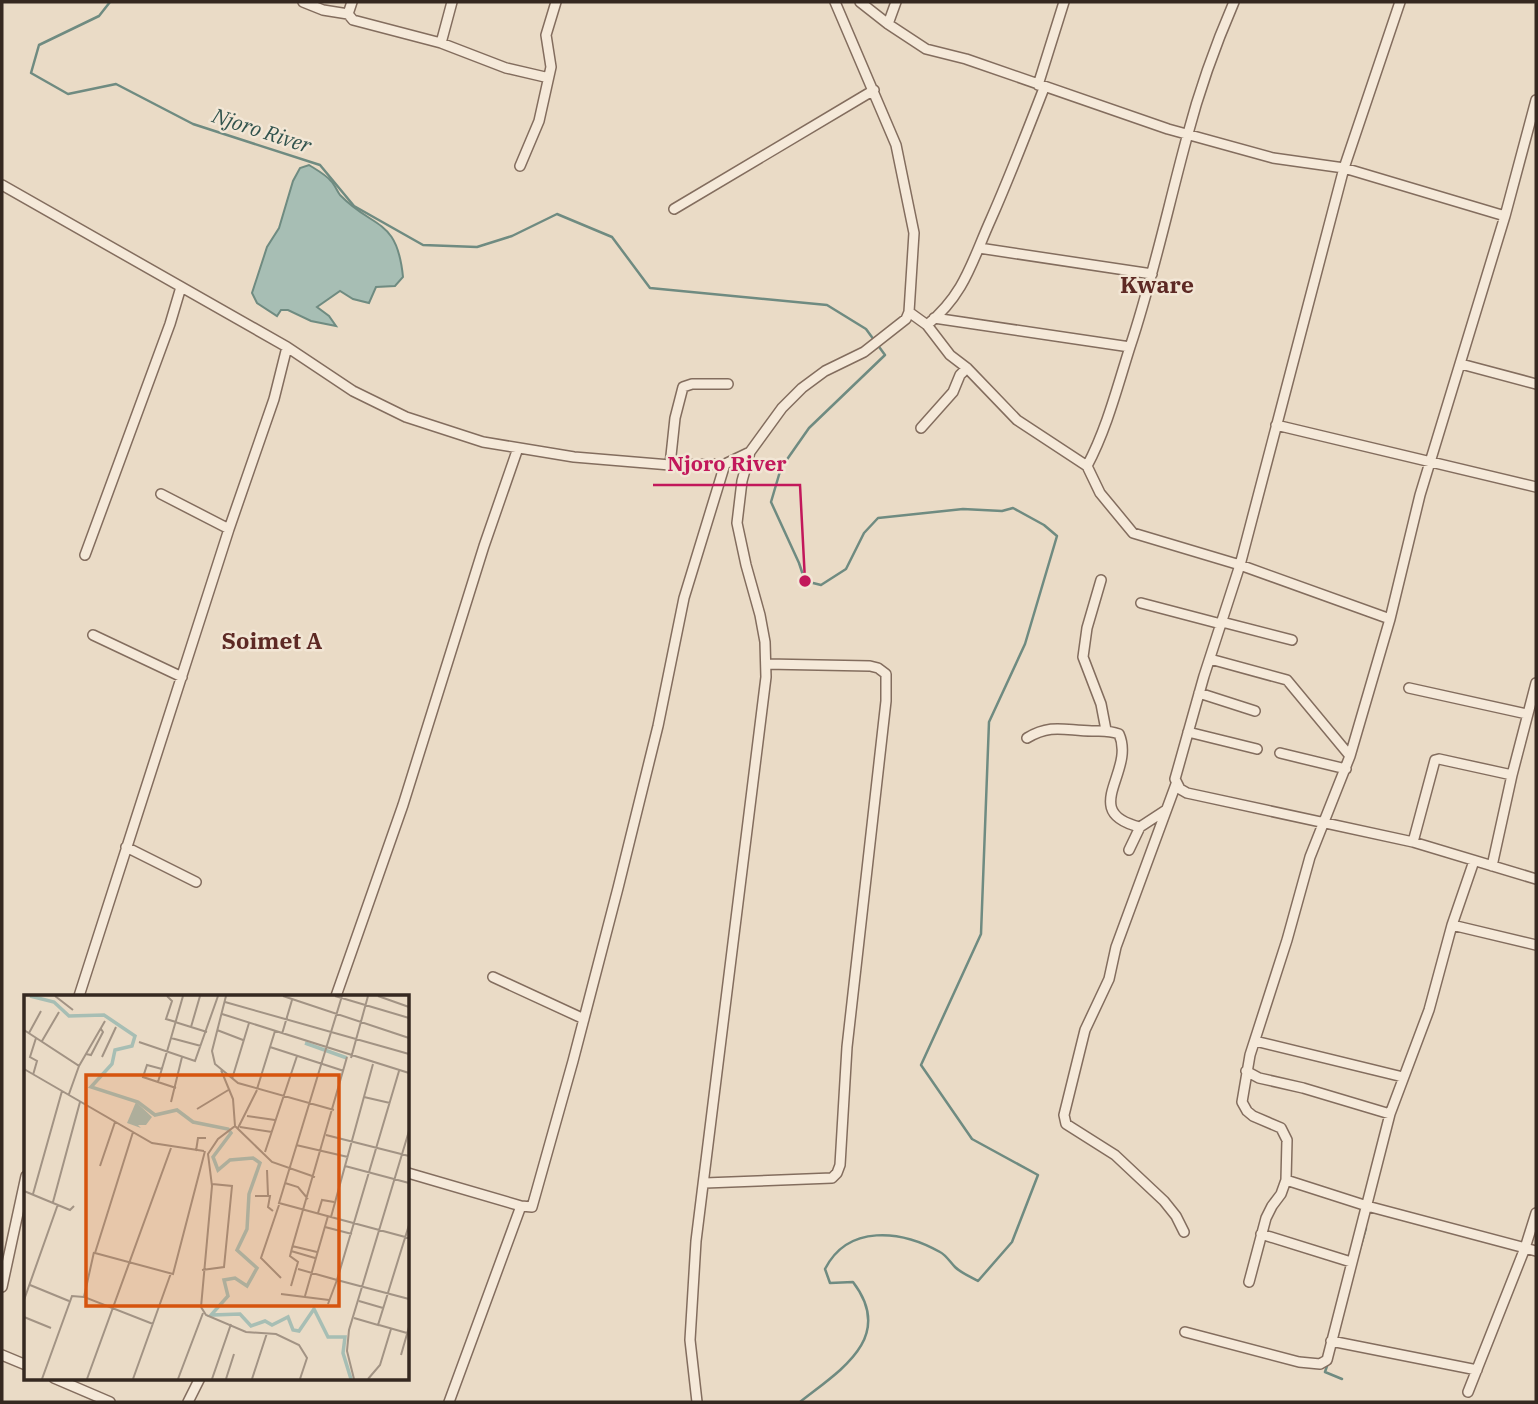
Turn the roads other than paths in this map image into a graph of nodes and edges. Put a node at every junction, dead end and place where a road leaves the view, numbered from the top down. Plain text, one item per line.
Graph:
1 (303, 2) edge
2 (352, 2) edge
3 (452, 2) edge
4 (556, 2) edge
5 (835, 2) edge
6 (860, 2) edge
7 (895, 2) edge
8 (1064, 2) edge
9 (1234, 2) edge
10 (1400, 2) edge
11 (348, 15) junction
12 (888, 24) junction
13 (440, 43) junction
14 (547, 79) junction
15 (1041, 86) junction
16 (874, 90) junction
17 (1536, 100) edge
18 (1187, 136) junction
19 (520, 166) dead end
20 (1344, 168) junction
21 (2, 185) edge
22 (674, 209) dead end
23 (1505, 216) junction
24 (979, 248) junction
25 (1152, 274) junction
26 (181, 287) junction
27 (909, 312) junction
28 (931, 322) junction
29 (1130, 347) junction
30 (287, 348) junction
31 (1461, 364) junction
32 (967, 368) junction
33 (728, 384) dead end
34 (1536, 384) edge
35 (1276, 425) junction
36 (921, 428) dead end
37 (518, 448) junction
38 (750, 452) junction
39 (1431, 462) junction
40 (724, 464) junction
41 (670, 465) junction
42 (1087, 466) junction
43 (1536, 487) edge
44 (161, 494) dead end
45 (229, 528) junction
46 (85, 555) dead end
47 (1240, 565) junction
48 (1101, 580) dead end
49 (1141, 603) dead end
50 (1390, 619) junction
51 (1221, 623) junction
52 (93, 635) dead end
53 (1292, 640) dead end
54 (1210, 659) junction
55 (765, 664) junction
56 (182, 677) junction
57 (1536, 683) edge
58 (1409, 688) dead end
59 (1199, 693) junction
60 (1255, 711) dead end
61 (1527, 714) junction
62 (1106, 730) junction
63 (1188, 732) junction
64 (1027, 738) dead end
65 (1257, 749) dead end
66 (1280, 753) dead end
67 (1350, 756) junction
68 (1346, 769) junction
69 (1512, 775) junction
70 (1176, 784) junction
71 (1166, 810) junction
72 (1325, 822) junction
73 (1140, 827) junction
74 (1413, 842) junction
75 (126, 847) junction
76 (1129, 850) dead end
77 (1474, 861) junction
78 (1492, 866) junction
79 (1536, 878) edge
80 (197, 882) dead end
81 (1452, 925) junction
82 (1536, 945) edge
83 (493, 977) dead end
84 (79, 995) edge
85 (336, 995) edge
86 (584, 1019) junction
87 (1255, 1041) junction
88 (1246, 1071) junction
89 (1403, 1077) junction
90 (1390, 1114) junction
91 (410, 1175) edge
92 (1286, 1180) junction
93 (705, 1183) junction
94 (24, 1185) edge
95 (521, 1206) junction
96 (1367, 1206) junction
97 (1536, 1213) edge
98 (1184, 1232) dead end
99 (1261, 1234) junction
100 (1525, 1248) junction
101 (1536, 1251) edge
102 (1351, 1262) junction
103 (1249, 1282) dead end
104 (2, 1287) edge
105 (1185, 1332) dead end
106 (1331, 1340) junction
107 (2, 1355) edge
108 (24, 1365) edge
109 (1477, 1370) junction
110 (59, 1380) edge
111 (199, 1380) edge
112 (1468, 1392) dead end
113 (110, 1402) edge
114 (188, 1402) edge
115 (449, 1402) edge
116 (697, 1402) edge

1 - 11 street
2 - 11 street
3 - 13 street
4 - 14 street
5 - 16 street
6 - 12 street
7 - 12 street
8 - 15 street
9 - 18 street
10 - 20 street
11 - 13 street
12 - 15 street
13 - 14 street
14 - 19 street
15 - 18 street
15 - 24 street
16 - 22 street
16 - 27 street
17 - 23 street
18 - 20 street
18 - 25 street
20 - 23 street
20 - 35 street
21 - 26 street
23 - 31 street
24 - 25 street
24 - 28 street
25 - 29 street
26 - 30 street
26 - 46 street
27 - 28 street
27 - 38 street
28 - 29 street
28 - 32 street
29 - 42 street
30 - 37 street
30 - 45 street
31 - 34 street
31 - 39 street
32 - 36 street
32 - 42 street
33 - 41 street
35 - 39 street
35 - 47 street
37 - 41 street
37 - 85 street
38 - 40 street
38 - 55 street
39 - 43 street
39 - 50 street
40 - 41 street
40 - 86 street
42 - 47 street
44 - 45 street
45 - 56 street
47 - 50 street
47 - 51 street
48 - 62 street
49 - 51 street
50 - 67 street
51 - 53 street
51 - 54 street
52 - 56 street
54 - 59 street
54 - 67 street
55 - 93 street
55 - 93 street
56 - 75 street
57 - 61 street
58 - 61 street
59 - 60 street
59 - 63 street
61 - 69 street
62 - 64 street
62 - 73 street
63 - 65 street
63 - 70 street
66 - 68 street
67 - 68 street
68 - 72 street
69 - 74 street
69 - 78 street
70 - 71 street
70 - 72 street
71 - 73 street
71 - 98 street
72 - 74 street
72 - 87 street
73 - 76 street
74 - 77 street
75 - 80 street
75 - 84 street
77 - 78 street
77 - 81 street
78 - 79 street
81 - 82 street
81 - 89 street
83 - 86 street
86 - 95 street
87 - 88 street
87 - 89 street
88 - 90 street
88 - 92 street
89 - 90 street
90 - 96 street
91 - 95 street
92 - 96 street
92 - 99 street
93 - 116 street
94 - 104 street
95 - 115 street
96 - 100 street
96 - 102 street
97 - 100 street
99 - 102 street
99 - 103 street
100 - 101 street
100 - 109 street
102 - 106 street
105 - 106 street
106 - 109 street
107 - 108 street
109 - 112 street
110 - 113 street
111 - 114 street

